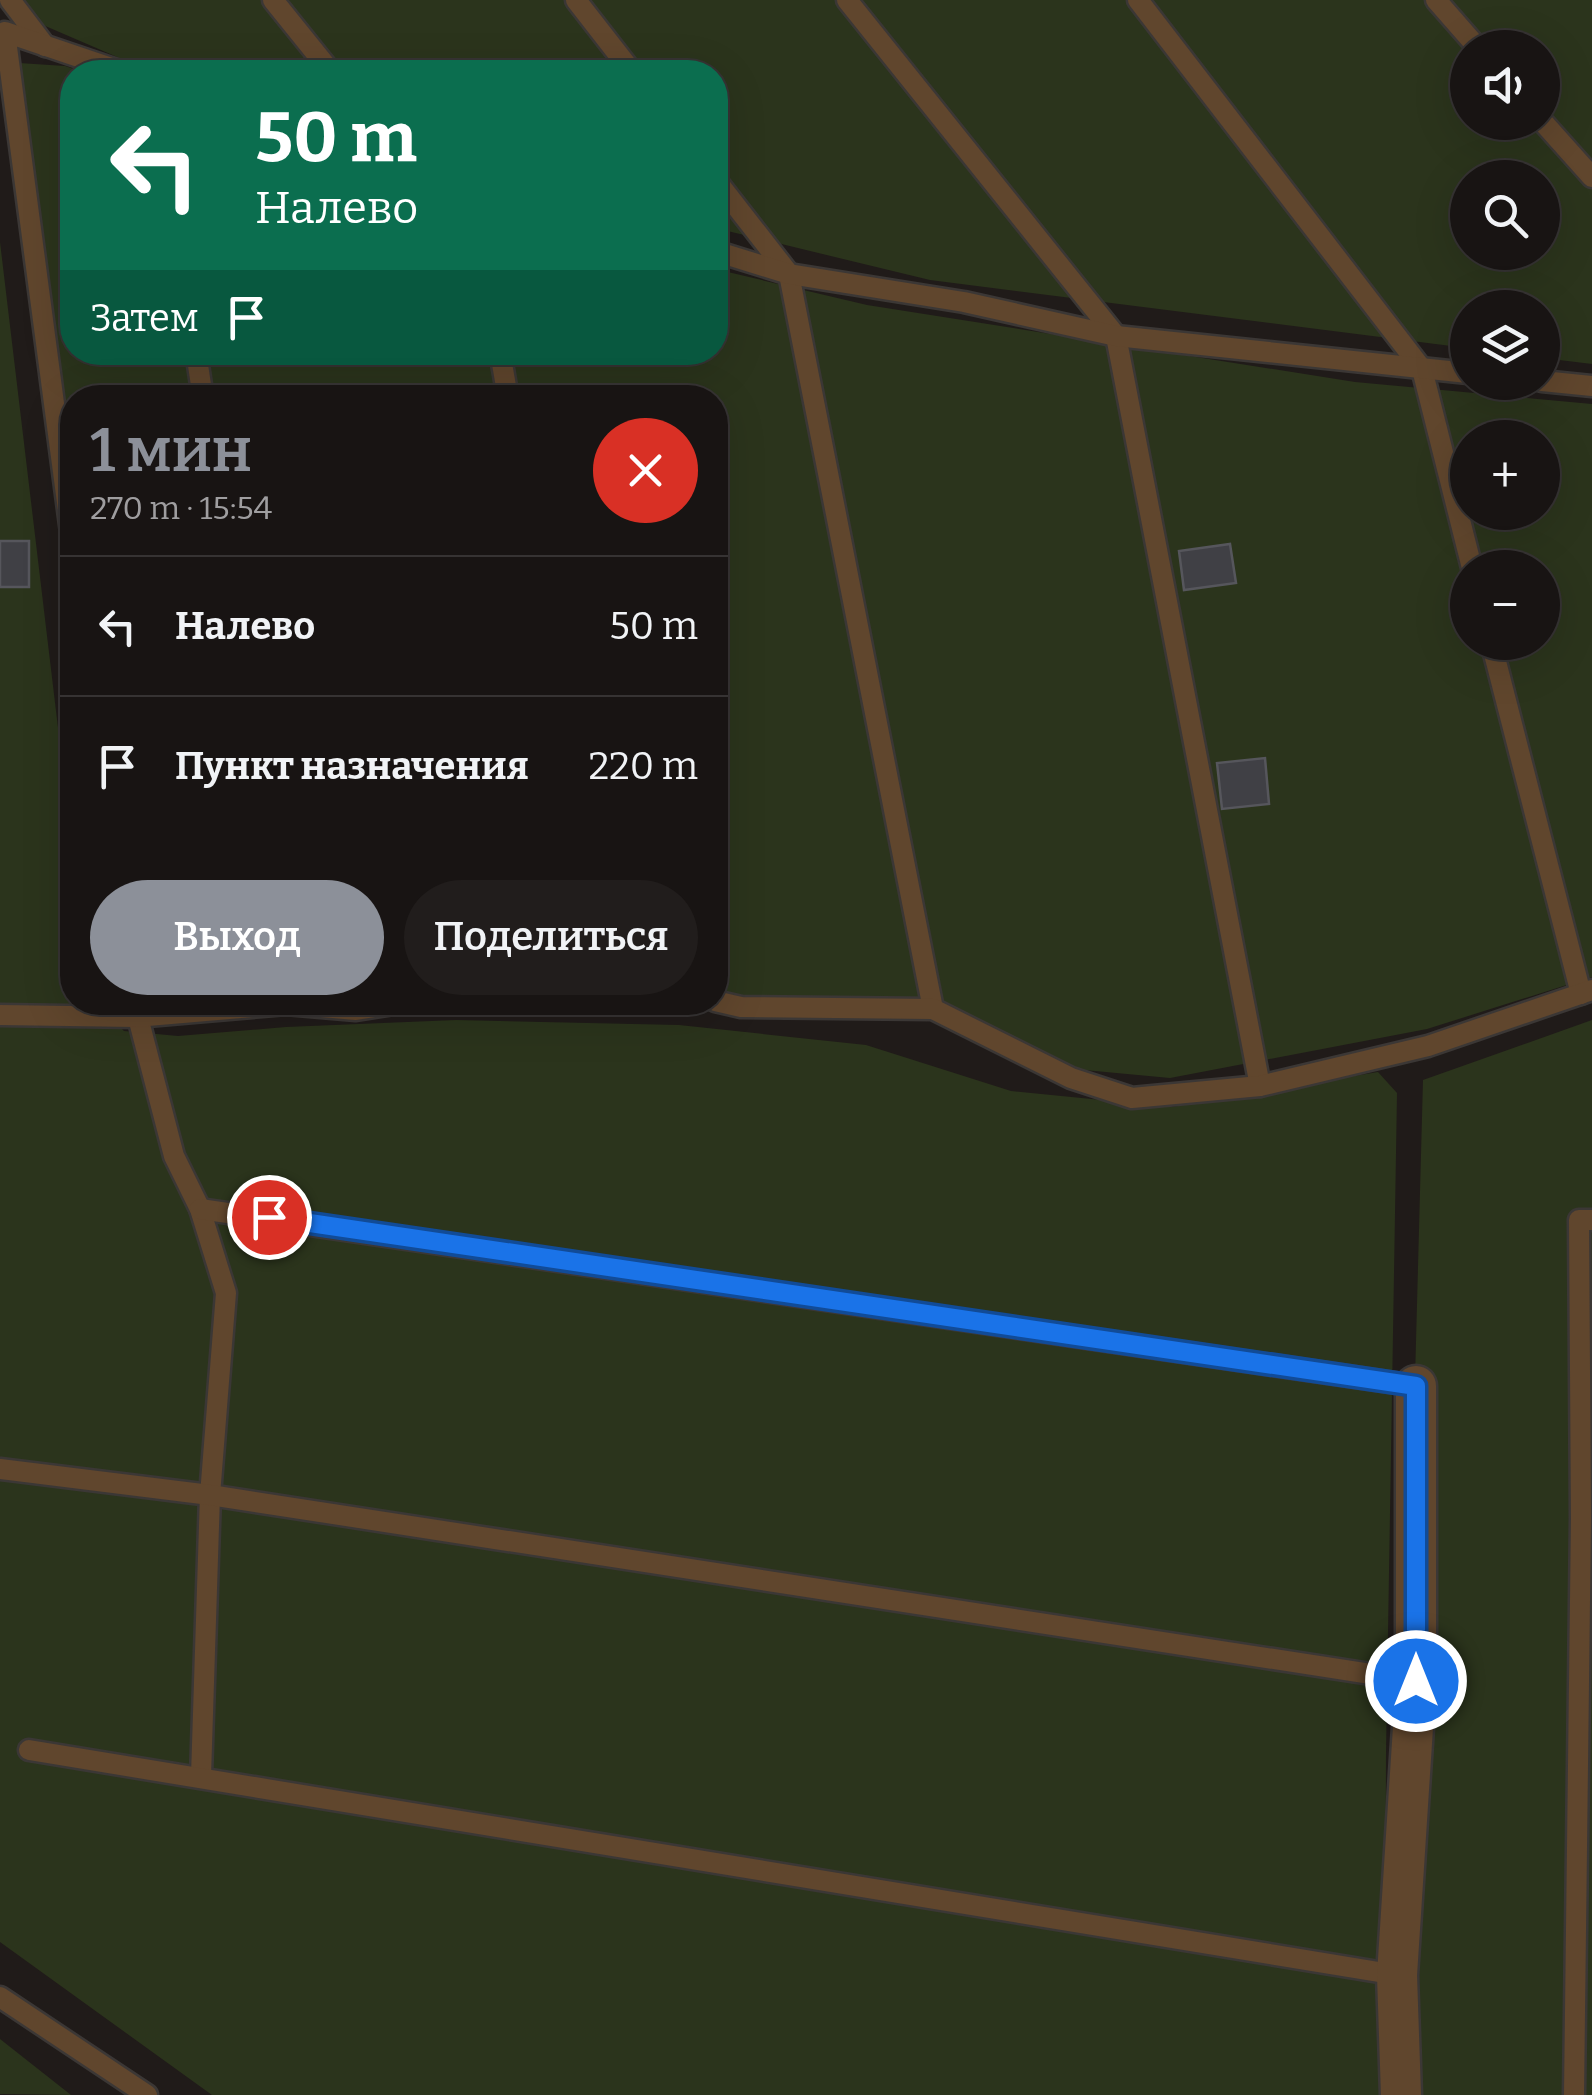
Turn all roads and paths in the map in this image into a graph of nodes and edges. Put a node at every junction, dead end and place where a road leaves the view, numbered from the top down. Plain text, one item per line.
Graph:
1 (10, 0) edge
2 (272, 0) edge
3 (576, 0) edge
4 (848, 0) edge
5 (1138, 0) edge
6 (1436, 0) edge
7 (1462, 30) edge
8 (2, 32) edge
9 (46, 48) junction
10 (84, 60) edge
11 (321, 60) edge
12 (623, 60) edge
13 (1559, 140) edge
14 (1592, 176) edge
15 (728, 196) edge
16 (728, 255) edge
17 (789, 274) junction
18 (1116, 336) junction
19 (1422, 368) junction
20 (1450, 371) edge
21 (1560, 383) edge
22 (1592, 386) edge
23 (60, 453) edge
24 (1468, 550) edge
25 (1496, 660) edge
26 (1586, 992) edge
27 (728, 1004) edge
28 (933, 1010) junction
29 (60, 1013) edge
30 (0, 1015) edge
31 (136, 1015) edge
32 (1260, 1086) junction
33 (200, 1209) junction
34 (1592, 1220) edge
35 (1416, 1386) joint
36 (0, 1470) edge
37 (210, 1494) junction
38 (1587, 1518) edge
39 (1416, 1681) junction
40 (29, 1750) dead end
41 (201, 1776) junction
42 (1584, 1808) edge
43 (1397, 1975) junction
44 (0, 1997) edge
45 (147, 2095) edge
46 (1401, 2095) edge
47 (1574, 2095) edge

1 - 9 lane
2 - 11 lane
3 - 12 lane
4 - 18 lane
5 - 19 lane
6 - 7 lane
8 - 9 lane
8 - 23 lane
9 - 10 lane
13 - 14 lane
15 - 17 lane
16 - 17 lane
17 - 18 lane
17 - 28 lane
18 - 19 lane
18 - 32 lane
19 - 20 lane
19 - 24 lane
21 - 22 lane
25 - 26 lane
26 - 32 lane
27 - 28 lane
28 - 32 lane
29 - 30 lane
31 - 33 lane
33 - 35 lane
33 - 37 lane
34 - 38 lane
35 - 39 street
36 - 37 lane
37 - 39 lane
37 - 41 lane
38 - 42 lane
39 - 43 street
40 - 41 lane
41 - 43 lane
42 - 47 lane
43 - 46 street
44 - 45 lane

